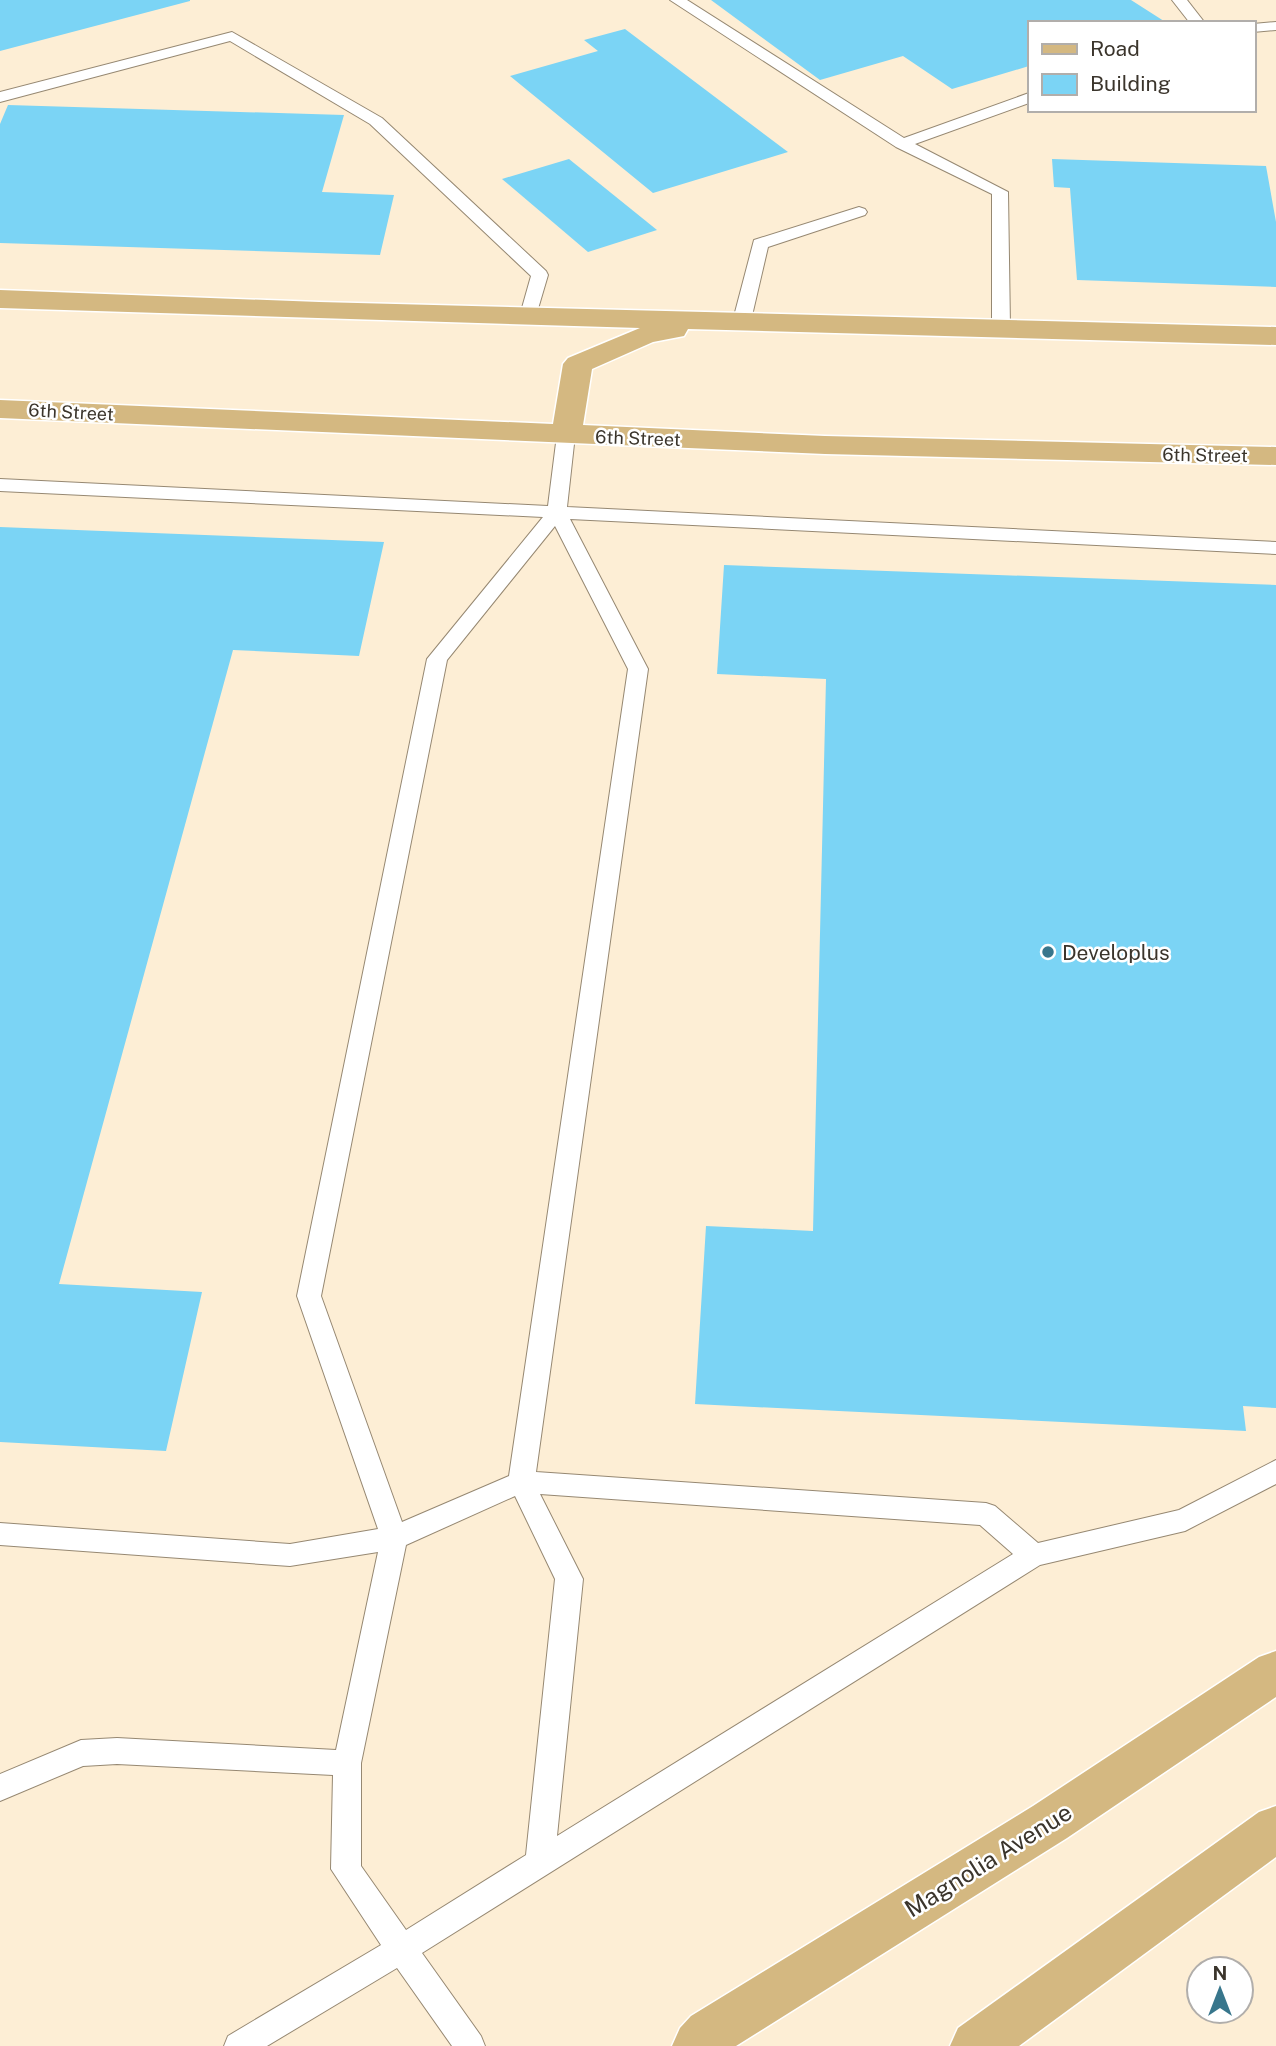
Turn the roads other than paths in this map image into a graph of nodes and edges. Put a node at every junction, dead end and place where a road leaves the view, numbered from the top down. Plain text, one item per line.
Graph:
1 (677, 0) edge
2 (1179, 0) edge
3 (1196, 21) edge
4 (1276, 26) edge
5 (1255, 28) edge
6 (0, 97) edge
7 (1028, 98) edge
8 (902, 144) junction
9 (859, 212) dead end
10 (0, 299) edge
11 (529, 315) junction
12 (742, 320) junction
13 (1001, 327) junction
14 (1276, 336) edge
15 (0, 409) edge
16 (1276, 433) edge
17 (566, 435) junction
18 (825, 445) junction
19 (1276, 456) edge
20 (0, 485) edge
21 (557, 512) junction
22 (1276, 548) edge
23 (1276, 1471) edge
24 (521, 1482) junction
25 (0, 1534) edge
26 (394, 1538) junction
27 (1034, 1555) junction
28 (1276, 1671) edge
29 (347, 1763) junction
30 (0, 1788) edge
31 (1276, 1828) edge
32 (540, 1861) junction
33 (402, 1948) junction
34 (239, 2046) edge
35 (470, 2046) edge
36 (698, 2046) edge
37 (976, 2046) edge

1 - 8 lane
2 - 3 lane
4 - 5 lane
6 - 11 lane
7 - 8 lane
8 - 13 lane
9 - 12 lane
10 - 11 main road
11 - 12 main road
12 - 13 main road
12 - 17 main road
13 - 14 main road
15 - 17 main road, 6th Street
16 - 18 main road
17 - 18 main road, 6th Street
17 - 21 lane
18 - 19 main road, 6th Street
20 - 21 lane
21 - 22 lane
21 - 24 lane
21 - 26 lane
23 - 27 lane
24 - 26 lane
24 - 27 lane
24 - 32 lane
25 - 26 lane
26 - 29 lane
27 - 32 lane
28 - 36 main road, Magnolia Avenue
29 - 30 lane
29 - 33 lane
31 - 37 main road
32 - 33 lane
33 - 34 lane
33 - 35 lane

